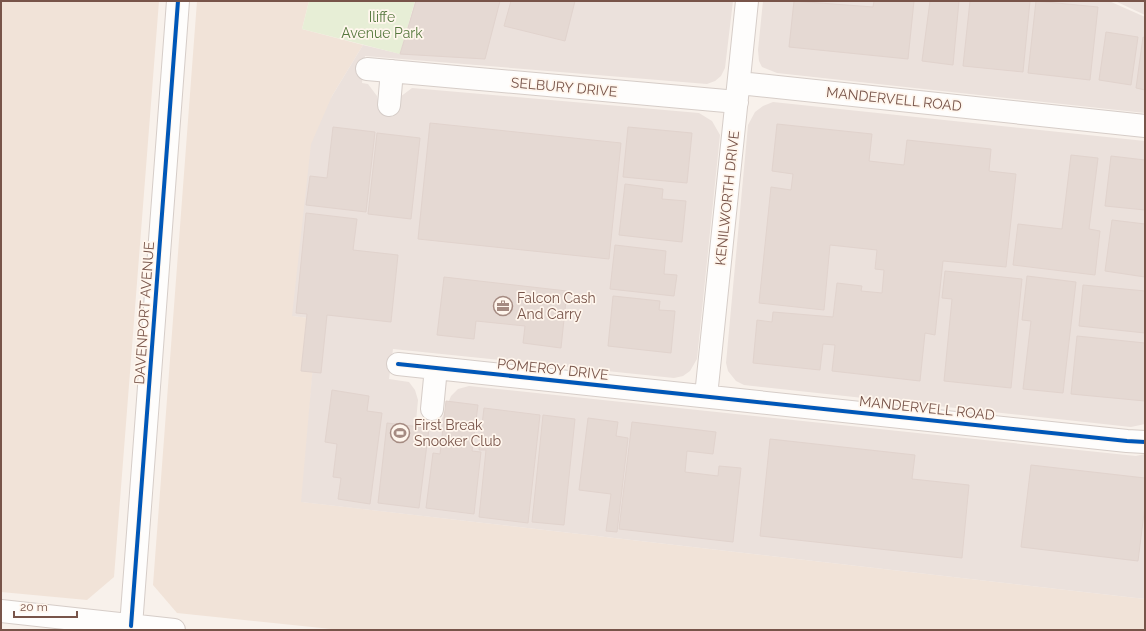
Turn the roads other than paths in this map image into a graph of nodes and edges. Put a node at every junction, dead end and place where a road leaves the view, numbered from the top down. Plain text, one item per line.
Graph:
1 (178, 1) edge
2 (747, 1) edge
3 (367, 69) dead end
4 (392, 71) junction
5 (738, 93) junction
6 (389, 105) dead end
7 (1145, 126) edge
8 (398, 364) dead end
9 (436, 368) junction
10 (706, 396) junction
11 (432, 409) dead end
12 (1145, 442) edge
13 (1, 611) edge
14 (131, 626) junction
15 (174, 630) edge

1 - 14 street, DAVENPORT AVENUE
2 - 5 street, KENILWORTH DRIVE
3 - 4 street, SELBURY DRIVE
4 - 5 street, SELBURY DRIVE
4 - 6 street
5 - 7 street, MANDERVELL ROAD
5 - 10 street, KENILWORTH DRIVE
8 - 9 street, POMEROY DRIVE
9 - 10 street, POMEROY DRIVE
9 - 11 street
10 - 12 street, MANDERVELL ROAD
13 - 14 street
14 - 15 street

